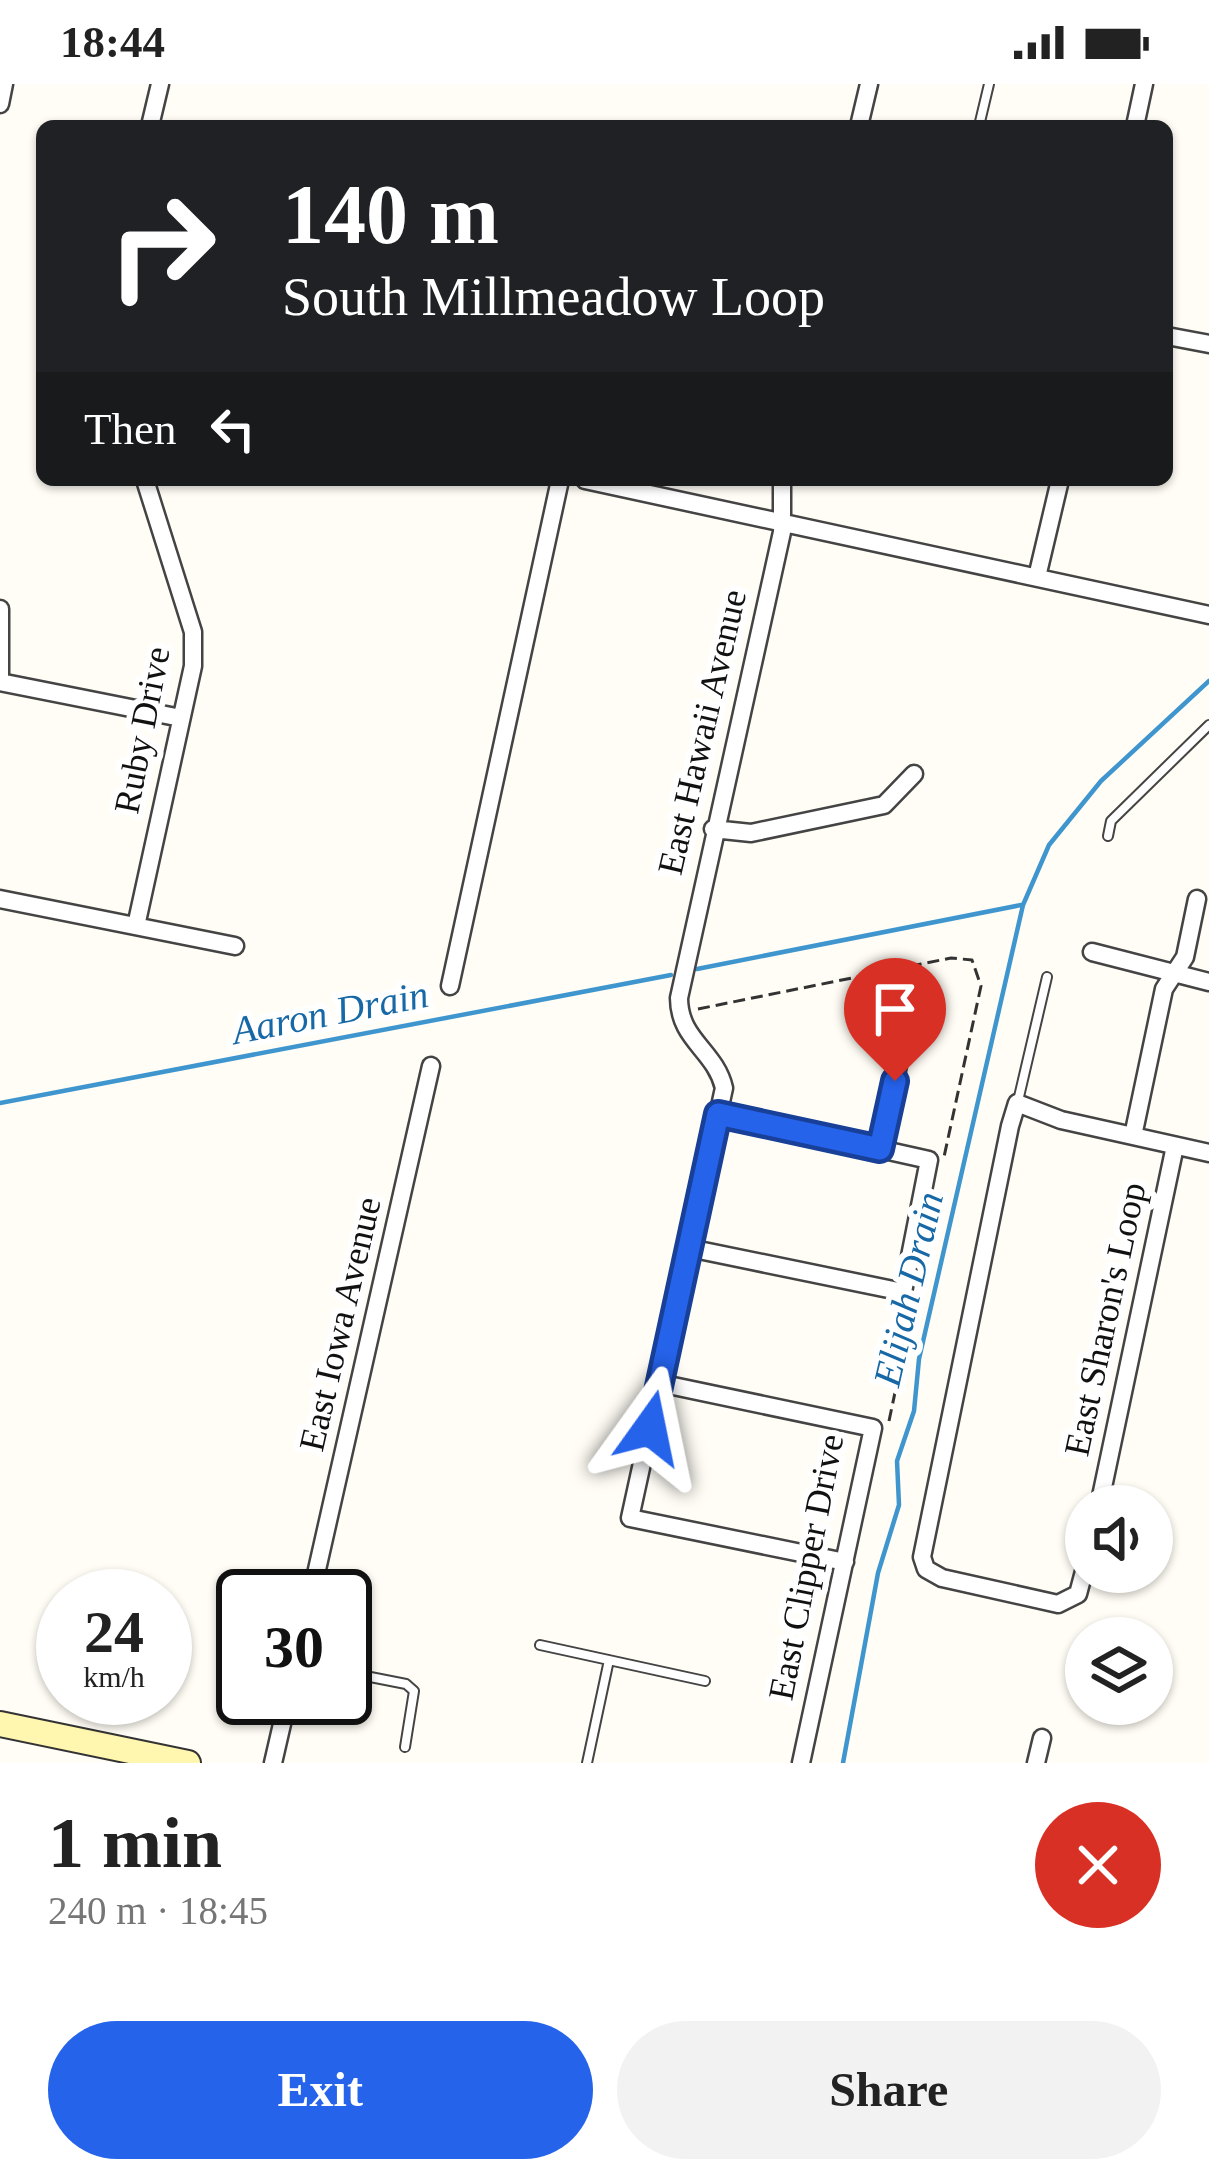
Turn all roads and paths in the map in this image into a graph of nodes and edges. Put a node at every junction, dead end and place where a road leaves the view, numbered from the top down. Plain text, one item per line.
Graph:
1 (4, 84) edge
2 (160, 84) edge
3 (869, 84) edge
4 (989, 84) edge
5 (1144, 84) edge
6 (0, 104) edge
7 (151, 120) edge
8 (861, 120) edge
9 (980, 120) edge
10 (1137, 120) edge
11 (1173, 337) edge
12 (1209, 344) edge
13 (152, 486) edge
14 (559, 486) edge
15 (615, 486) edge
16 (782, 486) edge
17 (1059, 486) edge
18 (780, 519) junction
19 (1037, 577) junction
20 (0, 609) edge
21 (1209, 615) edge
22 (0, 679) edge
23 (182, 718) junction
24 (1209, 725) edge
25 (914, 774) dead end
26 (713, 830) junction
27 (1108, 836) dead end
28 (1197, 898) dead end
29 (0, 899) edge
30 (136, 926) junction
31 (235, 946) dead end
32 (1092, 952) dead end
33 (1175, 973) junction
34 (1047, 977) dead end
35 (1209, 982) edge
36 (450, 986) dead end
37 (679, 1005) junction
38 (902, 1047) dead end
39 (431, 1066) dead end
40 (1017, 1103) junction
41 (718, 1114) junction
42 (1133, 1136) junction
43 (1175, 1146) junction
44 (880, 1149) junction
45 (1209, 1153) edge
46 (941, 1172) dead end
47 (689, 1248) junction
48 (917, 1288) dead end
49 (659, 1383) junction
50 (887, 1427) dead end
51 (1103, 1485) edge
52 (845, 1562) junction
53 (317, 1569) edge
54 (1078, 1593) edge
55 (539, 1646) dead end
56 (609, 1660) junction
57 (372, 1679) edge
58 (705, 1681) dead end
59 (0, 1724) edge
60 (282, 1725) edge
61 (1042, 1738) dead end
62 (405, 1748) dead end
63 (188, 1763) edge
64 (273, 1763) edge
65 (587, 1763) edge
66 (802, 1763) edge
67 (1036, 1763) edge

1 - 6 street
2 - 7 street
3 - 8 street
4 - 9 lane
5 - 10 street
11 - 12 street
13 - 23 street, Ruby Drive
14 - 36 street
15 - 18 street
16 - 18 street, East Hawaii Avenue
17 - 19 street
18 - 19 street
18 - 26 street, East Hawaii Avenue
19 - 21 street
20 - 22 street
22 - 23 street
23 - 30 street, Ruby Drive
24 - 27 lane
25 - 26 street
26 - 37 street, East Hawaii Avenue
28 - 33 street
29 - 30 street
30 - 31 street
32 - 33 street
33 - 35 street
33 - 42 street
34 - 40 lane
37 - 41 street
37 - 46 path
38 - 44 street
39 - 53 street, East Iowa Avenue
40 - 42 street
40 - 54 street
41 - 44 street
41 - 47 street
42 - 43 street
43 - 45 street
43 - 51 street, East Sharon's Loop
44 - 47 street
47 - 49 street
48 - 50 path
49 - 52 street, East Clipper Drive
49 - 52 street
52 - 66 street, East Clipper Drive
55 - 56 lane
56 - 58 lane
56 - 65 lane
57 - 62 lane
59 - 63 street
60 - 64 street
61 - 67 street

